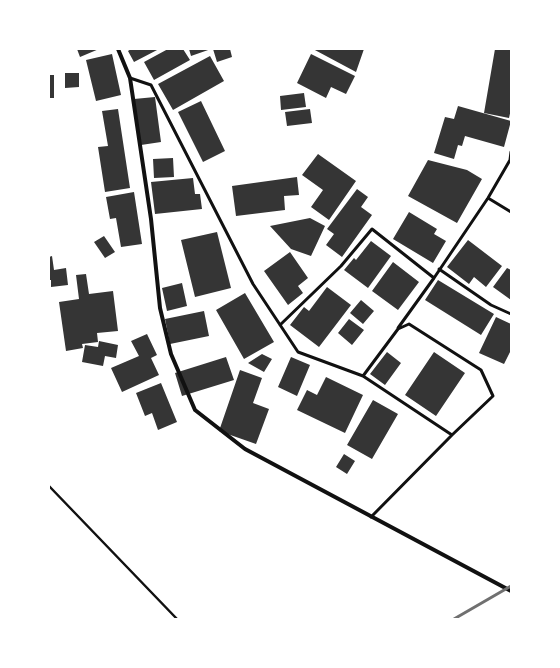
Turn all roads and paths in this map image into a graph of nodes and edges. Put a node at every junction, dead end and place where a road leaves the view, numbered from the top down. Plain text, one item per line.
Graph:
1 (118, 49) edge
2 (130, 78) junction
3 (511, 152) edge
4 (488, 198) junction
5 (511, 212) edge
6 (440, 269) junction
7 (434, 278) junction
8 (511, 314) edge
9 (280, 326) junction
10 (398, 329) junction
11 (363, 376) junction
12 (452, 434) junction
13 (49, 486) edge
14 (371, 517) junction
15 (511, 591) edge
16 (177, 619) edge

1 - 2 street
2 - 9 lane
2 - 14 street
3 - 4 lane
4 - 5 lane
4 - 6 lane
6 - 7 lane
6 - 8 lane
7 - 9 lane
7 - 10 lane
9 - 11 lane
10 - 11 lane
10 - 12 lane
11 - 12 lane
12 - 14 lane
13 - 16 path
14 - 15 street

